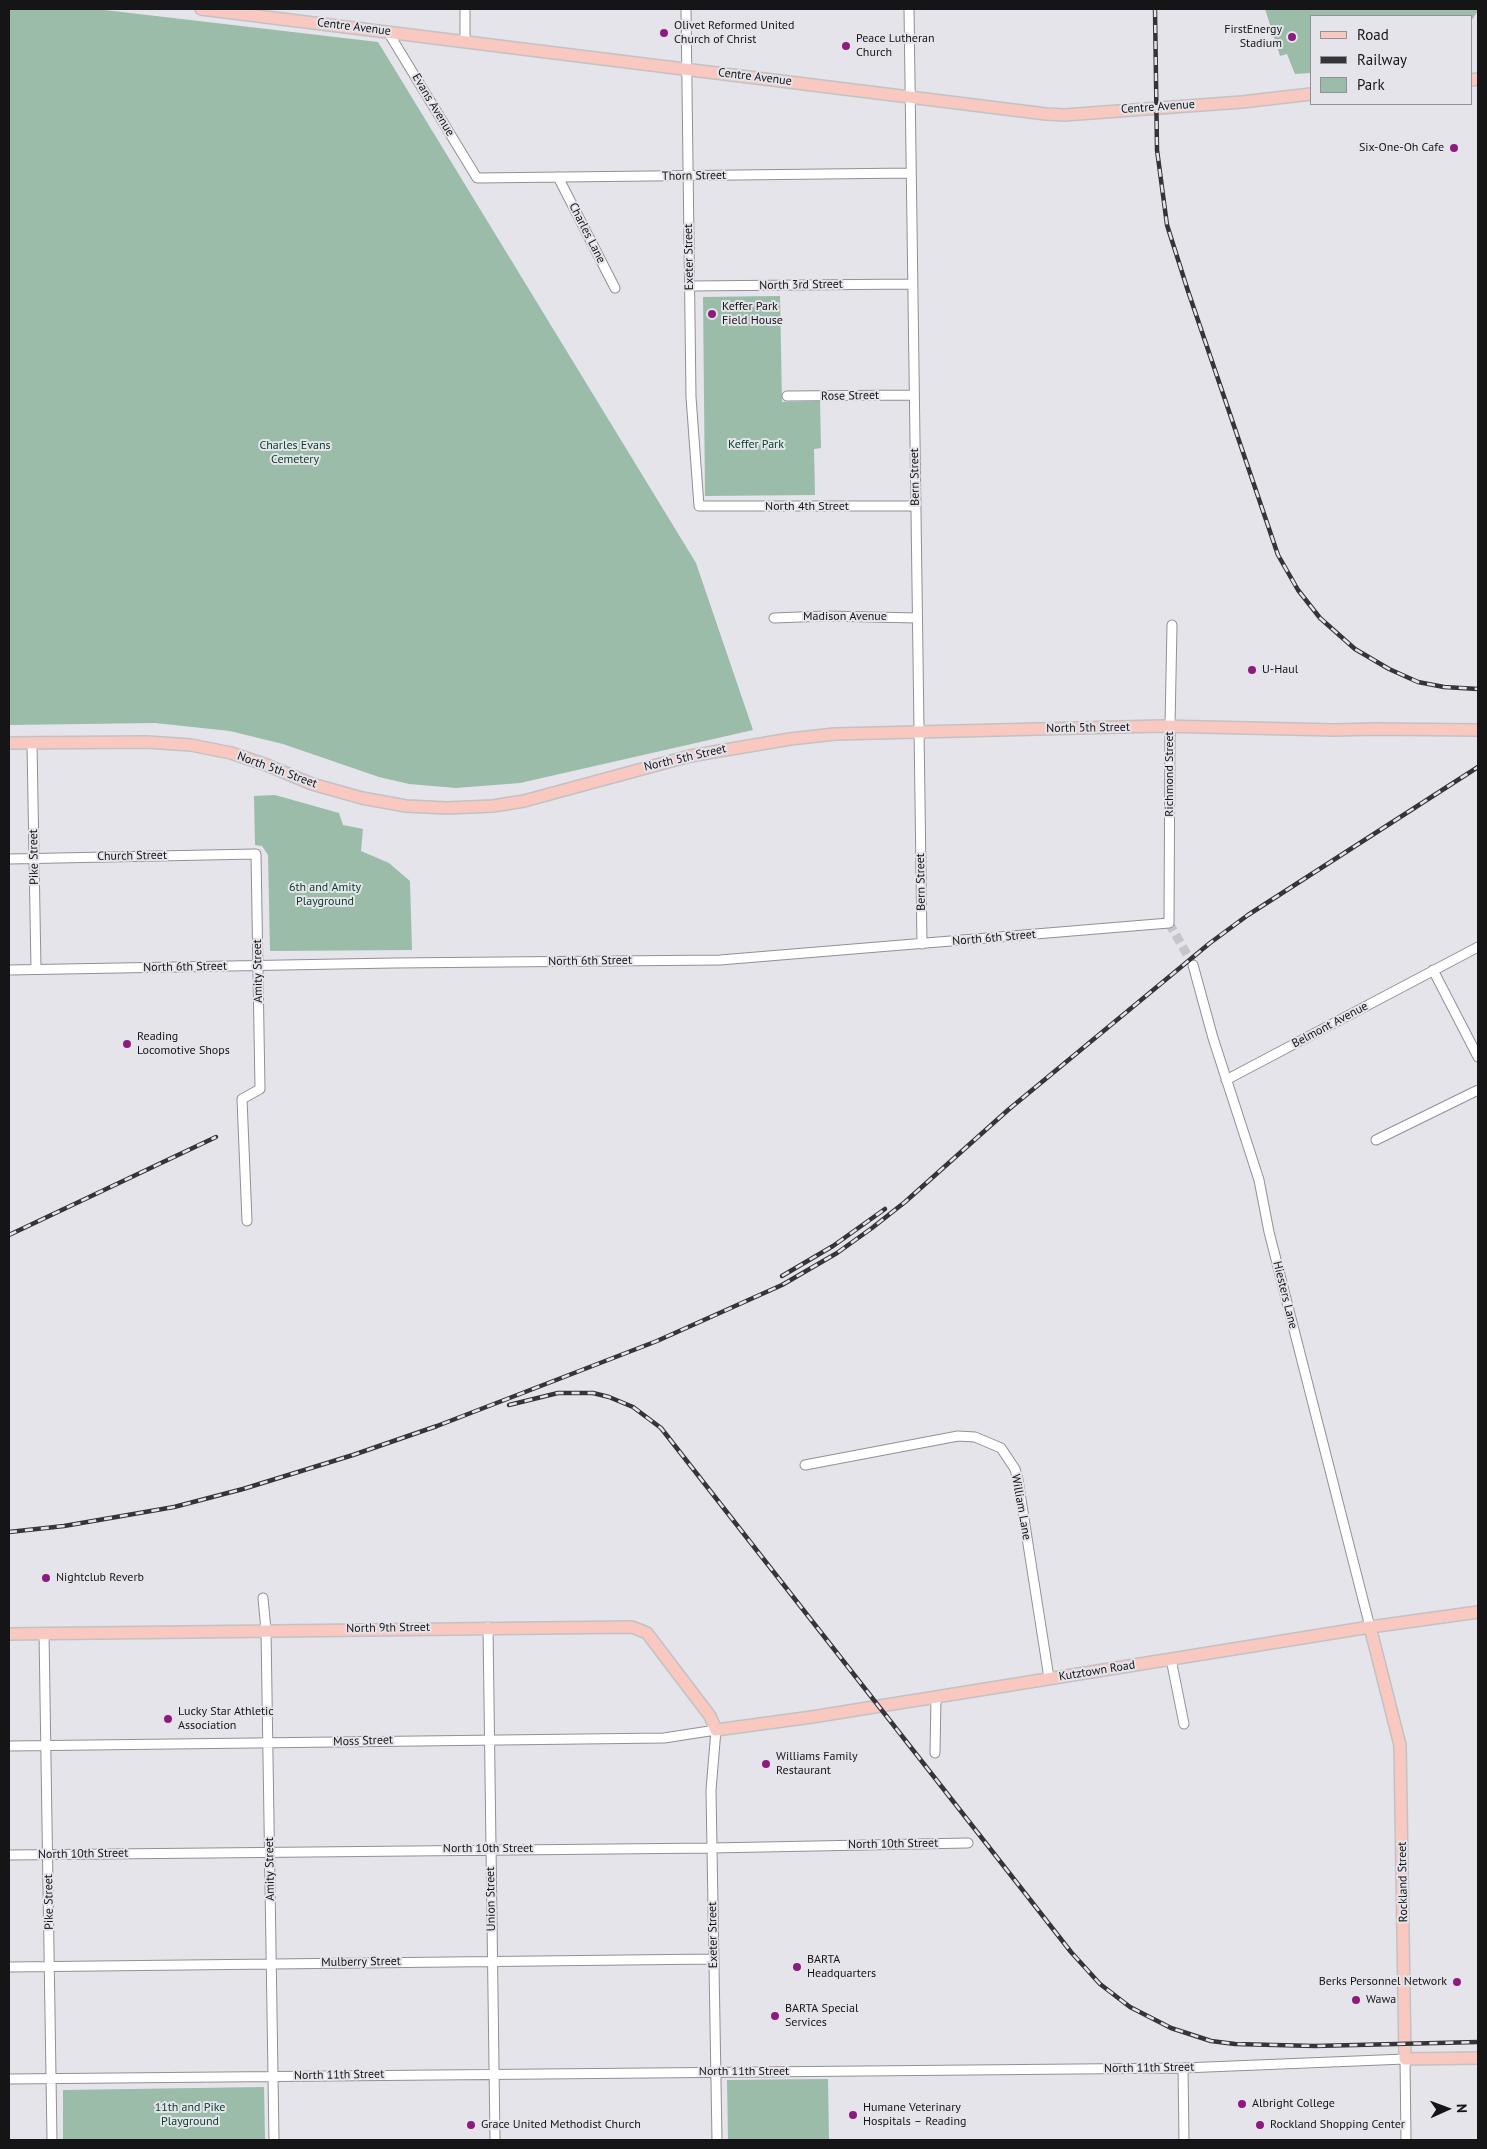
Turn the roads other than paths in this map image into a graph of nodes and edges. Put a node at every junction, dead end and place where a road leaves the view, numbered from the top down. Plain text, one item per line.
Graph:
1 (201, 9) edge
2 (465, 9) edge
3 (686, 9) edge
4 (909, 9) edge
5 (244, 11) edge
6 (388, 32) junction
7 (465, 41) junction
8 (687, 69) junction
9 (1310, 94) edge
10 (910, 96) junction
11 (911, 173) junction
12 (688, 176) junction
13 (558, 177) junction
14 (477, 178) joint
15 (912, 284) junction
16 (690, 286) junction
17 (615, 288) dead end
18 (914, 395) junction
19 (787, 396) dead end
20 (699, 506) joint
21 (915, 506) junction
22 (774, 618) dead end
23 (917, 618) junction
24 (1172, 625) dead end
25 (1170, 726) junction
26 (1478, 730) edge
27 (918, 732) junction
28 (9, 743) edge
29 (32, 744) junction
30 (256, 854) joint
31 (34, 858) junction
32 (9, 859) edge
33 (1169, 923) joint
34 (922, 944) junction
35 (1478, 947) edge
36 (258, 965) junction
37 (1193, 965) tunnel mouth
38 (9, 970) edge
39 (36, 970) junction
40 (1433, 970) junction
41 (1478, 1057) edge
42 (1226, 1080) junction
43 (1478, 1090) edge
44 (1376, 1140) dead end
45 (247, 1221) dead end
46 (806, 1465) dead end
47 (263, 1598) dead end
48 (1478, 1612) edge
49 (488, 1627) junction
50 (1370, 1627) junction
51 (266, 1630) junction
52 (44, 1633) junction
53 (9, 1634) edge
54 (1171, 1658) junction
55 (1049, 1678) junction
56 (936, 1697) junction
57 (1184, 1724) dead end
58 (716, 1730) junction
59 (489, 1739) junction
60 (268, 1744) junction
61 (46, 1745) junction
62 (9, 1746) edge
63 (935, 1753) dead end
64 (968, 1843) dead end
65 (712, 1848) junction
66 (491, 1849) junction
67 (270, 1851) junction
68 (48, 1854) junction
69 (9, 1855) edge
70 (714, 1959) junction
71 (492, 1961) junction
72 (271, 1963) junction
73 (50, 1966) junction
74 (9, 1967) edge
75 (1478, 2058) edge
76 (1405, 2059) junction
77 (1183, 2068) junction
78 (716, 2072) junction
79 (494, 2074) junction
80 (273, 2076) junction
81 (9, 2079) edge
82 (52, 2079) junction
83 (52, 2140) edge
84 (274, 2140) edge
85 (495, 2140) edge
86 (716, 2140) edge
87 (1184, 2140) edge
88 (1406, 2140) edge

1 - 5 main road, Centre Avenue
2 - 7 street
3 - 8 street, Exeter Street
4 - 10 street, Bern Street
5 - 6 main road, Centre Avenue
6 - 7 main road, Centre Avenue
6 - 14 street, Evans Avenue
7 - 8 main road, Centre Avenue
8 - 10 main road, Centre Avenue
8 - 12 street, Exeter Street
9 - 10 main road, Centre Avenue
10 - 11 street, Bern Street
11 - 12 street, Thorn Street
11 - 15 street, Bern Street
12 - 13 street, Thorn Street
12 - 16 street, Exeter Street
13 - 14 street, Thorn Street
13 - 17 street, Charles Lane
15 - 16 street, North 3rd Street
15 - 18 street, Bern Street
16 - 20 street, Exeter Street
18 - 19 street, Rose Street
18 - 21 street, Bern Street
20 - 21 street, North 4th Street
21 - 23 street, Bern Street
22 - 23 street, Madison Avenue
23 - 27 street, Bern Street
24 - 25 street, Richmond Street
25 - 26 main road, North 5th Street
25 - 27 main road, North 5th Street
25 - 33 street, Richmond Street
27 - 29 main road, North 5th Street
27 - 34 street, Bern Street
28 - 29 main road, North 5th Street
29 - 31 street, Pike Street
30 - 31 street, Church Street
30 - 36 street, Amity Street
31 - 32 street, Church Street
31 - 39 street, Pike Street
33 - 34 street, North 6th Street
34 - 36 street, North 6th Street
35 - 40 street, Belmont Avenue
36 - 39 street, North 6th Street
36 - 45 street, Amity Street
37 - 42 street, Hiesters Lane
38 - 39 street, North 6th Street
40 - 41 street
40 - 42 street, Belmont Avenue
42 - 50 street, Hiesters Lane
43 - 44 street
46 - 55 street, William Lane
47 - 51 street, Amity Street
48 - 50 main road, Kutztown Road
49 - 51 main road, North 9th Street
49 - 58 main road, North 9th Street
49 - 59 street, Union Street
50 - 54 main road, Kutztown Road
50 - 76 main road, Rockland Street
51 - 52 main road, North 9th Street
51 - 60 street, Amity Street
52 - 53 main road, North 9th Street
52 - 61 street, Pike Street
54 - 55 main road, Kutztown Road
54 - 57 street
55 - 56 main road, Kutztown Road
56 - 58 main road, Kutztown Road
56 - 63 street
58 - 59 street, Moss Street
58 - 65 street, Exeter Street
59 - 60 street, Moss Street
59 - 66 street, Union Street
60 - 61 street, Moss Street
60 - 67 street, Amity Street
61 - 62 street, Moss Street
61 - 68 street, Pike Street
64 - 65 street, North 10th Street
65 - 66 street, North 10th Street
65 - 70 street, Exeter Street
66 - 67 street, North 10th Street
66 - 71 street, Union Street
67 - 68 street, North 10th Street
67 - 72 street, Amity Street
68 - 69 street, North 10th Street
68 - 73 street, Pike Street
70 - 71 street, Mulberry Street
70 - 78 street, Exeter Street
71 - 72 street, Mulberry Street
71 - 79 street, Union Street
72 - 73 street, Mulberry Street
72 - 80 street, Amity Street
73 - 74 street, Mulberry Street
73 - 82 street, Pike Street
75 - 76 main road, North 11th Street
76 - 77 street, North 11th Street
76 - 88 street, Rockland Street
77 - 78 street, North 11th Street
77 - 87 street
78 - 79 street, North 11th Street
78 - 86 street, Exeter Street
79 - 80 street, North 11th Street
79 - 85 street, Union Street
80 - 82 street, North 11th Street
80 - 84 street, Amity Street
81 - 82 street, North 11th Street
82 - 83 street, Pike Street

